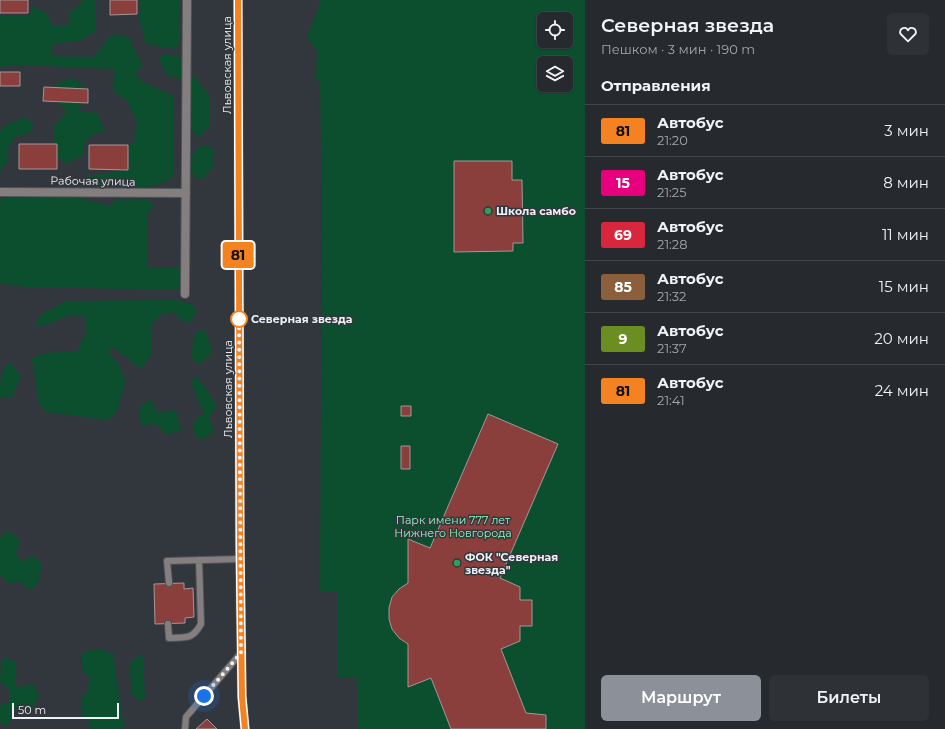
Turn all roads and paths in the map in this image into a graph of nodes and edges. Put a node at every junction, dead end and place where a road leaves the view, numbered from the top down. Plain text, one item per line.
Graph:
1 (187, 0) edge
2 (238, 0) edge
3 (0, 192) edge
4 (186, 194) junction
5 (185, 294) dead end
6 (240, 559) junction
7 (200, 560) junction
8 (168, 583) dead end
9 (168, 624) dead end
10 (241, 653) junction
11 (185, 729) edge
12 (245, 729) edge

1 - 4 street
2 - 6 main road, Львовская улица
3 - 4 street, Рабочая улица
4 - 5 street
6 - 7 lane
6 - 10 main road, Львовская улица
7 - 8 lane
7 - 9 lane
10 - 11 lane
10 - 12 main road, Львовская улица

